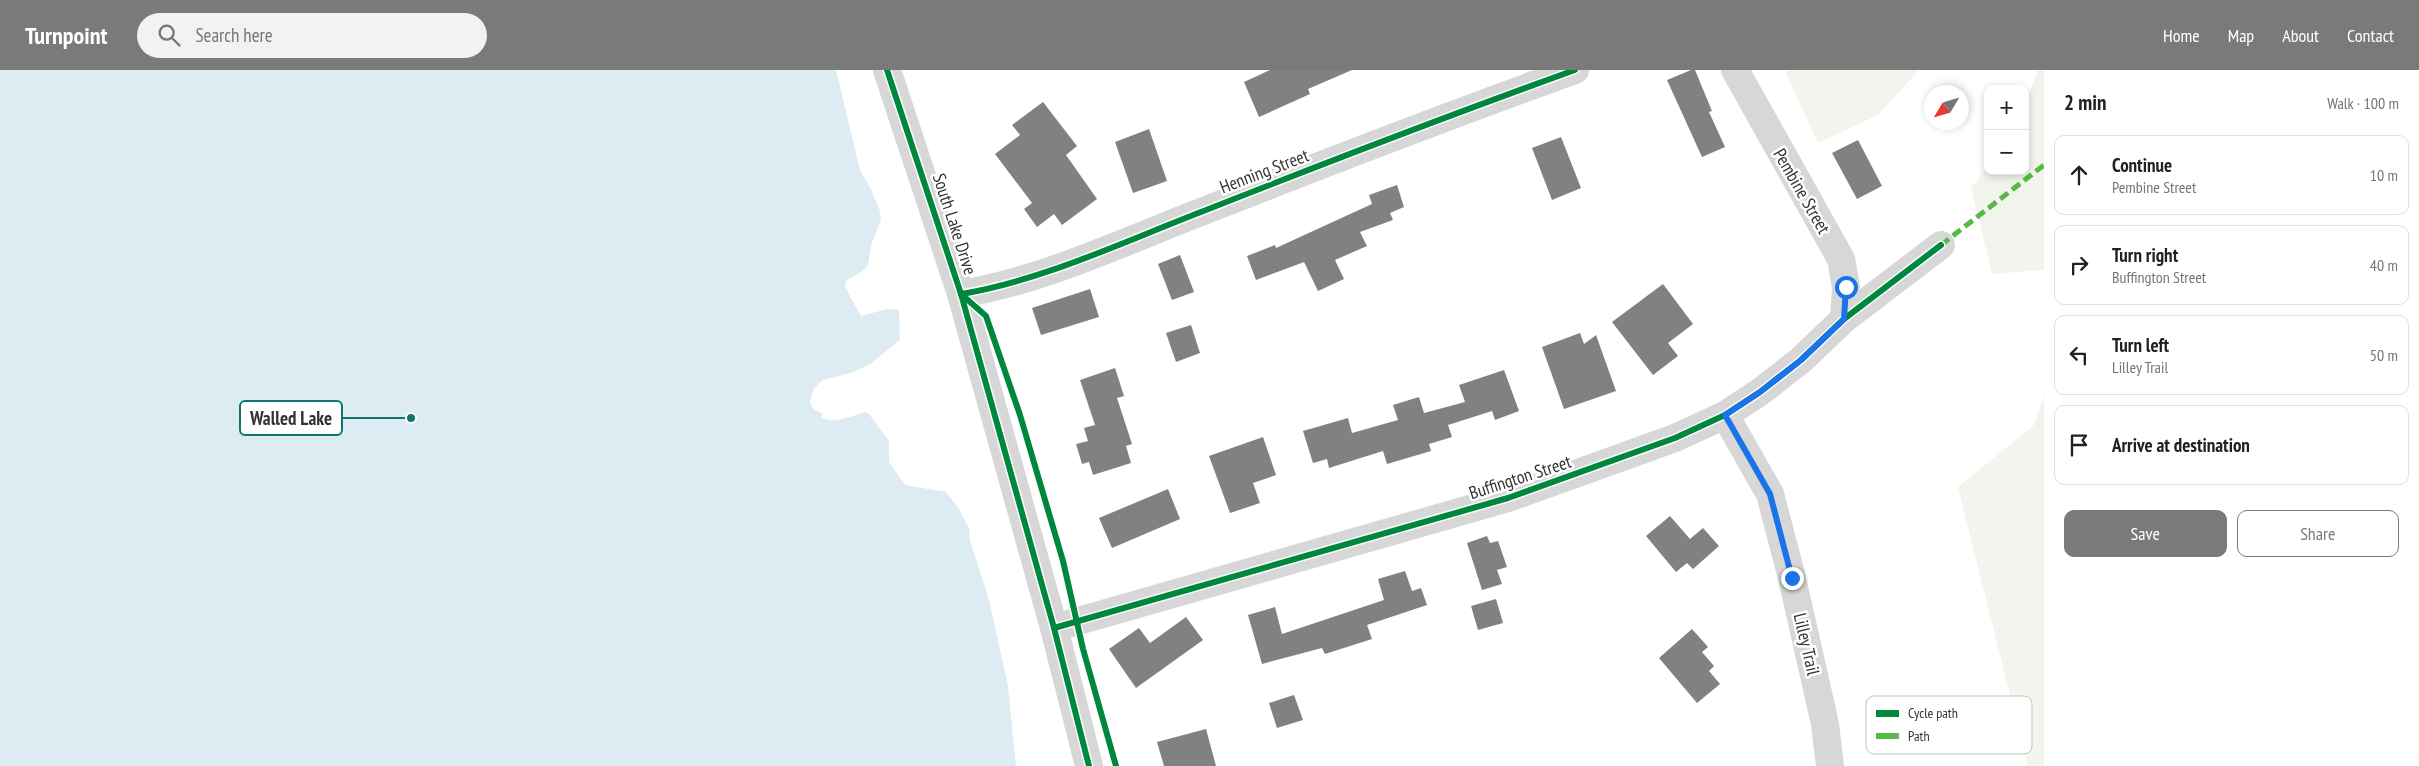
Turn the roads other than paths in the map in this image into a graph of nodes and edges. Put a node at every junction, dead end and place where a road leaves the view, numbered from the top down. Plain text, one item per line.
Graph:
1 (887, 70) edge
2 (1575, 70) edge
3 (1735, 70) edge
4 (1941, 245) dead end
5 (962, 294) junction
6 (1844, 319) junction
7 (1725, 415) junction
8 (1054, 628) junction
9 (1089, 766) edge
10 (1830, 766) edge

1 - 5 street, South Lake Drive
2 - 5 street, Henning Street
3 - 6 street, Pembine Street
4 - 6 street, Buffington Street
5 - 8 street, South Lake Drive
6 - 7 street, Buffington Street
7 - 8 street, Buffington Street
7 - 10 street, Lilley Trail
8 - 9 street, South Lake Drive

